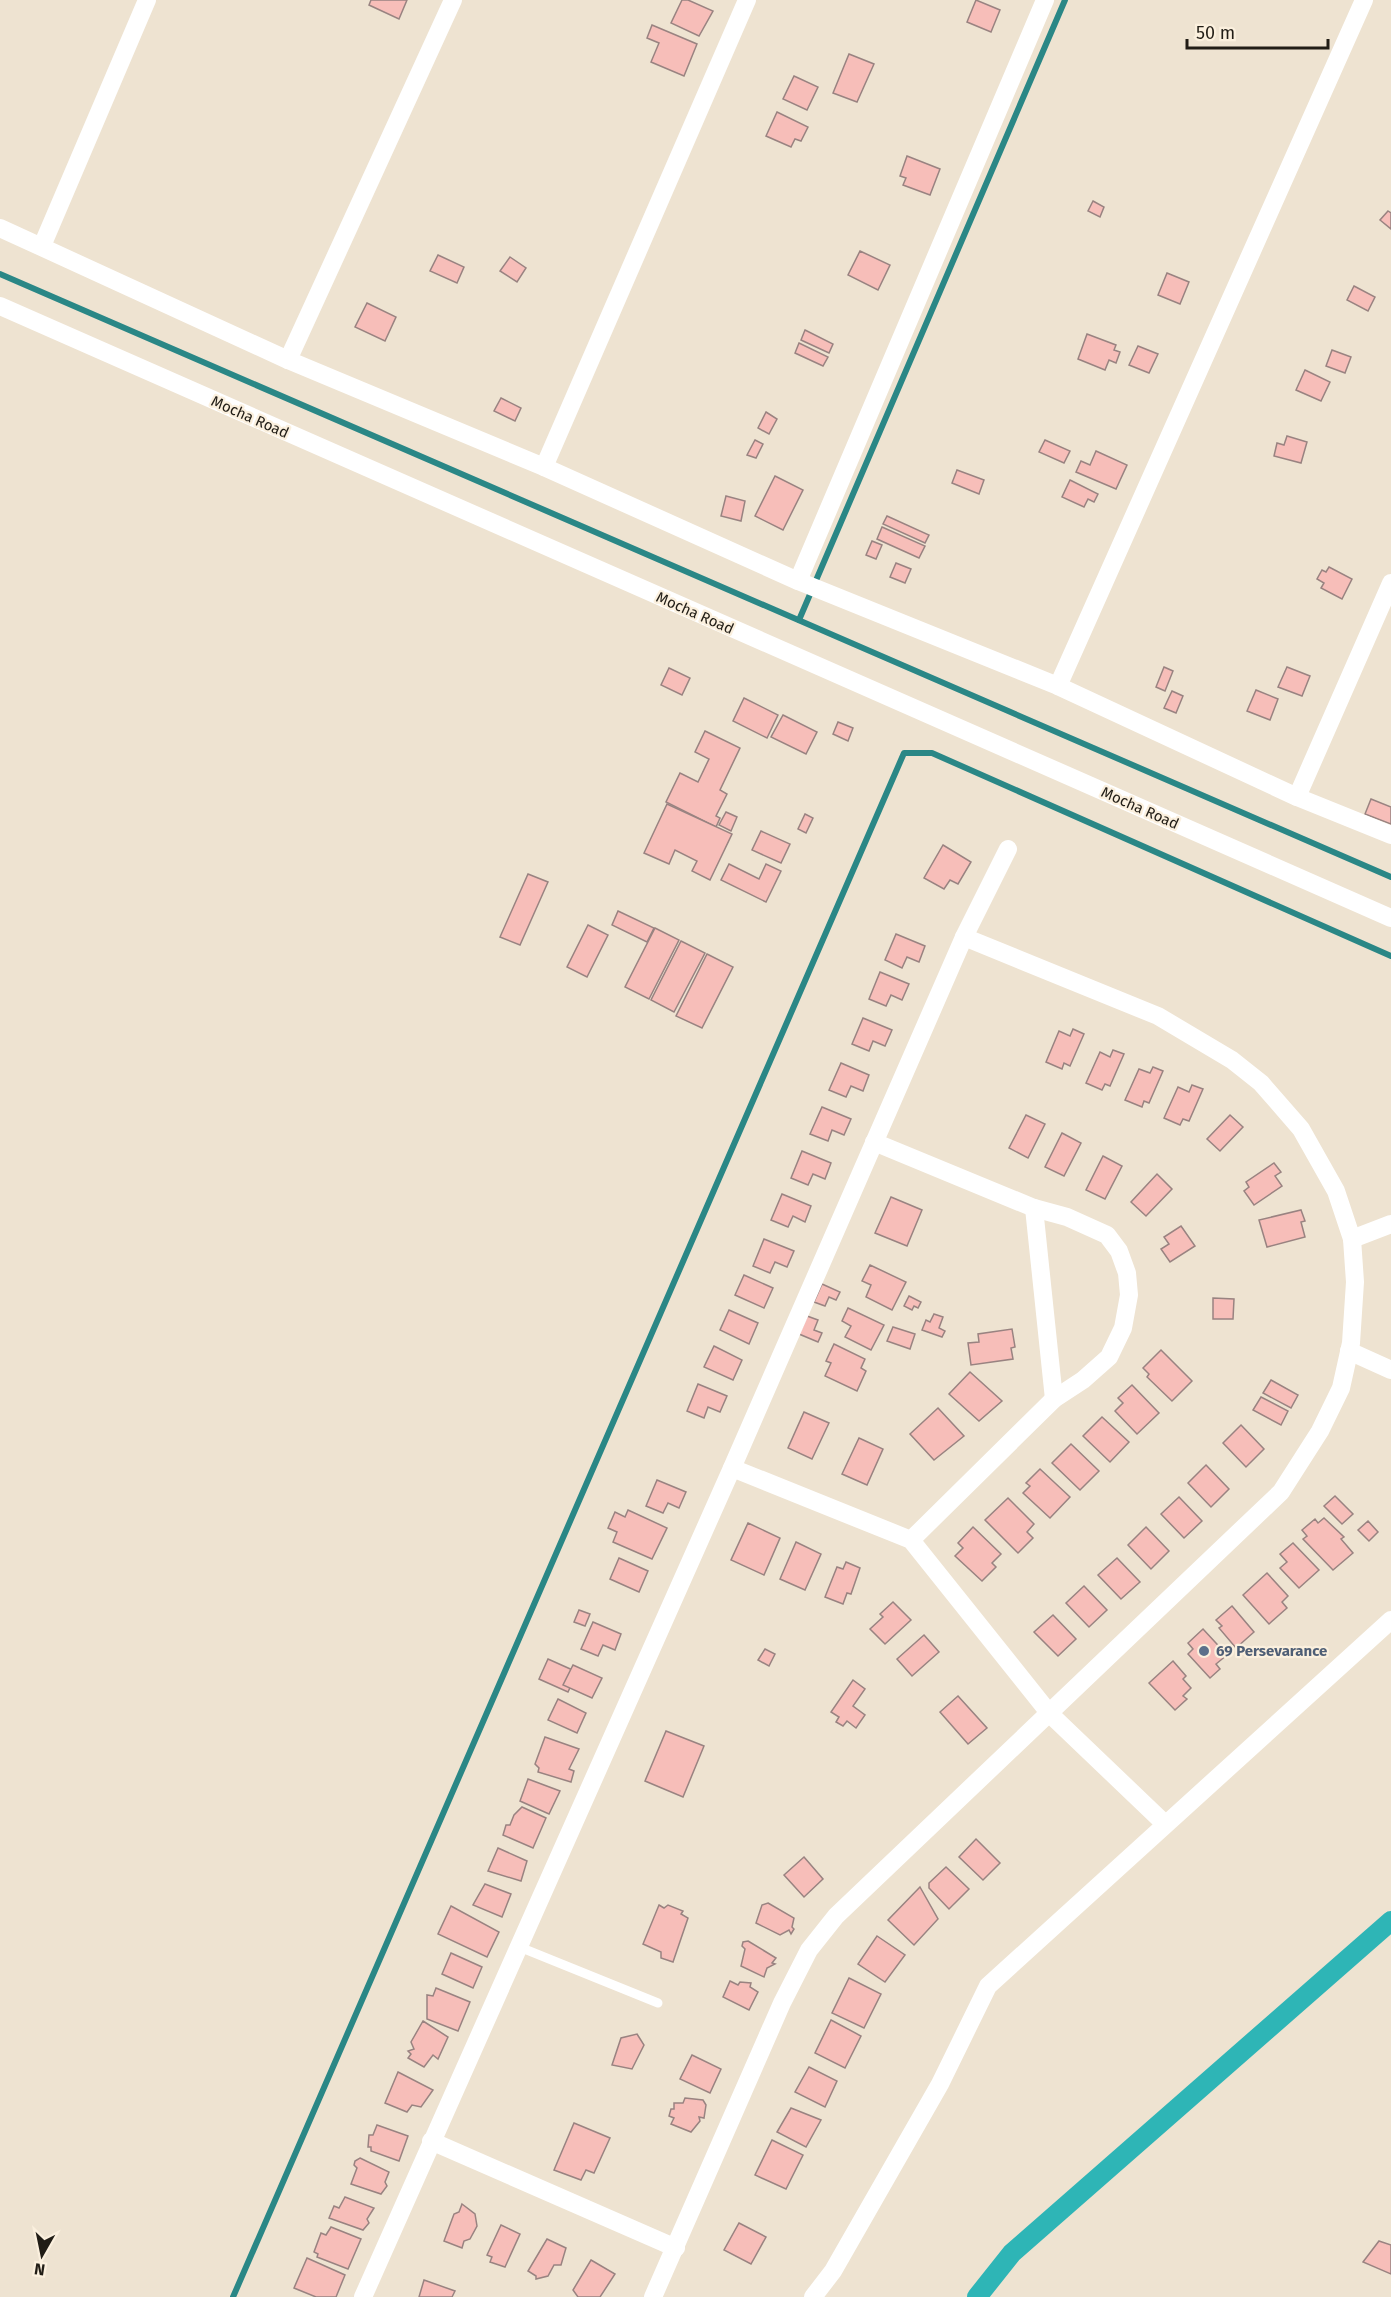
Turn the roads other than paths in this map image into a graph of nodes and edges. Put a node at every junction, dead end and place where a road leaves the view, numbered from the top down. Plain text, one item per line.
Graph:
1 (147, 0) edge
2 (453, 0) edge
3 (747, 0) edge
4 (1045, 0) edge
5 (1364, 0) edge
6 (0, 228) edge
7 (42, 246) junction
8 (0, 306) edge
9 (288, 360) junction
10 (544, 467) junction
11 (798, 581) junction
12 (1391, 583) edge
13 (1058, 686) junction
14 (1297, 797) junction
15 (1391, 835) edge
16 (1008, 849) dead end
17 (1391, 918) edge
18 (964, 937) junction
19 (874, 1142) junction
20 (1034, 1208) junction
21 (1391, 1224) edge
22 (1352, 1239) junction
23 (1349, 1351) junction
24 (1391, 1370) edge
25 (1054, 1399) junction
26 (732, 1468) junction
27 (911, 1540) junction
28 (1391, 1620) edge
29 (1050, 1714) junction
30 (1164, 1823) junction
31 (517, 1946) junction
32 (658, 2003) dead end
33 (431, 2141) junction
34 (676, 2248) junction
35 (363, 2297) edge
36 (653, 2297) edge
37 (813, 2297) edge

1 - 7 street
2 - 9 street
3 - 10 street
4 - 11 street
5 - 13 street
6 - 7 street
7 - 9 street
8 - 17 street, Mocha Road
9 - 10 street
10 - 11 street
11 - 13 street
12 - 14 street
13 - 14 street
14 - 15 street
16 - 18 street
18 - 19 street
18 - 22 street
19 - 20 street
19 - 26 street
20 - 25 street
20 - 25 street
21 - 22 street
22 - 23 street
23 - 24 street
23 - 29 street
25 - 27 street
26 - 27 street
26 - 31 street
27 - 29 street
28 - 30 street
29 - 30 street
29 - 34 street
30 - 37 street
31 - 32 lane
31 - 33 street
33 - 34 street
33 - 35 street
34 - 36 street

